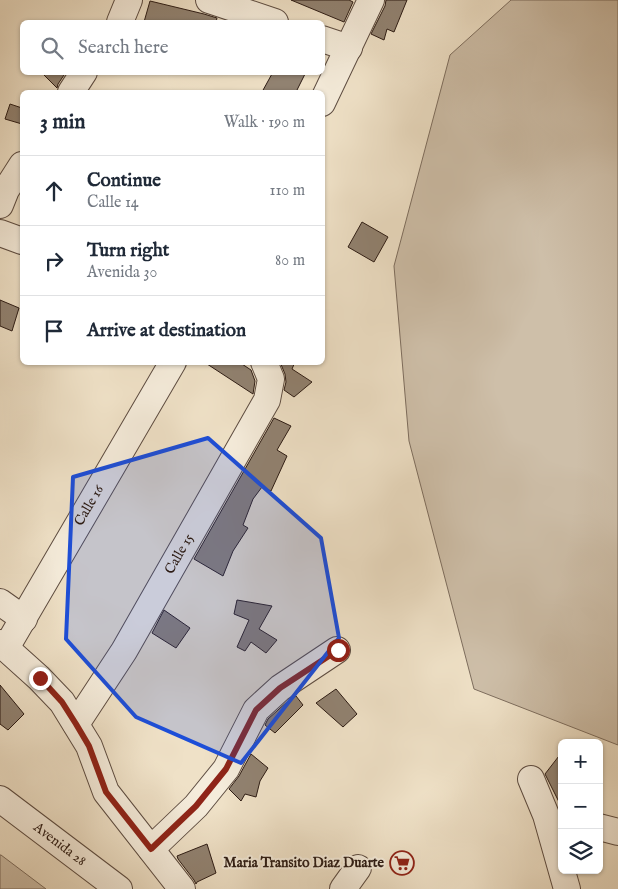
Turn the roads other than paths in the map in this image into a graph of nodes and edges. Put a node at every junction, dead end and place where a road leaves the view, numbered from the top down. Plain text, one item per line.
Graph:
1 (129, 0) edge
2 (209, 0) edge
3 (371, 0) edge
4 (121, 20) edge
5 (269, 20) edge
6 (325, 40) edge
7 (349, 48) junction
8 (82, 75) edge
9 (72, 90) edge
10 (325, 97) edge
11 (20, 168) edge
12 (0, 205) edge
13 (0, 233) edge
14 (20, 240) edge
15 (171, 365) edge
16 (267, 371) edge
17 (0, 602) edge
18 (24, 619) junction
19 (3, 646) edge
20 (338, 650) dead end
21 (76, 724) junction
22 (531, 779) dead end
23 (0, 799) edge
24 (554, 817) edge
25 (603, 828) edge
26 (618, 832) edge
27 (151, 849) junction
28 (358, 868) dead end
29 (119, 889) edge
30 (182, 889) edge
31 (343, 889) edge
32 (567, 889) edge

1 - 4 street
2 - 5 street
3 - 7 street
6 - 7 street
7 - 10 street
8 - 9 street
11 - 12 street
13 - 14 street
15 - 18 street, Calle 16
16 - 21 street, Calle 15
17 - 18 street
18 - 19 street, Calle 16
19 - 21 street
20 - 27 street
21 - 27 street
22 - 24 street
23 - 29 street, Avenida 28
24 - 32 street
25 - 26 street
27 - 30 street
28 - 31 street

